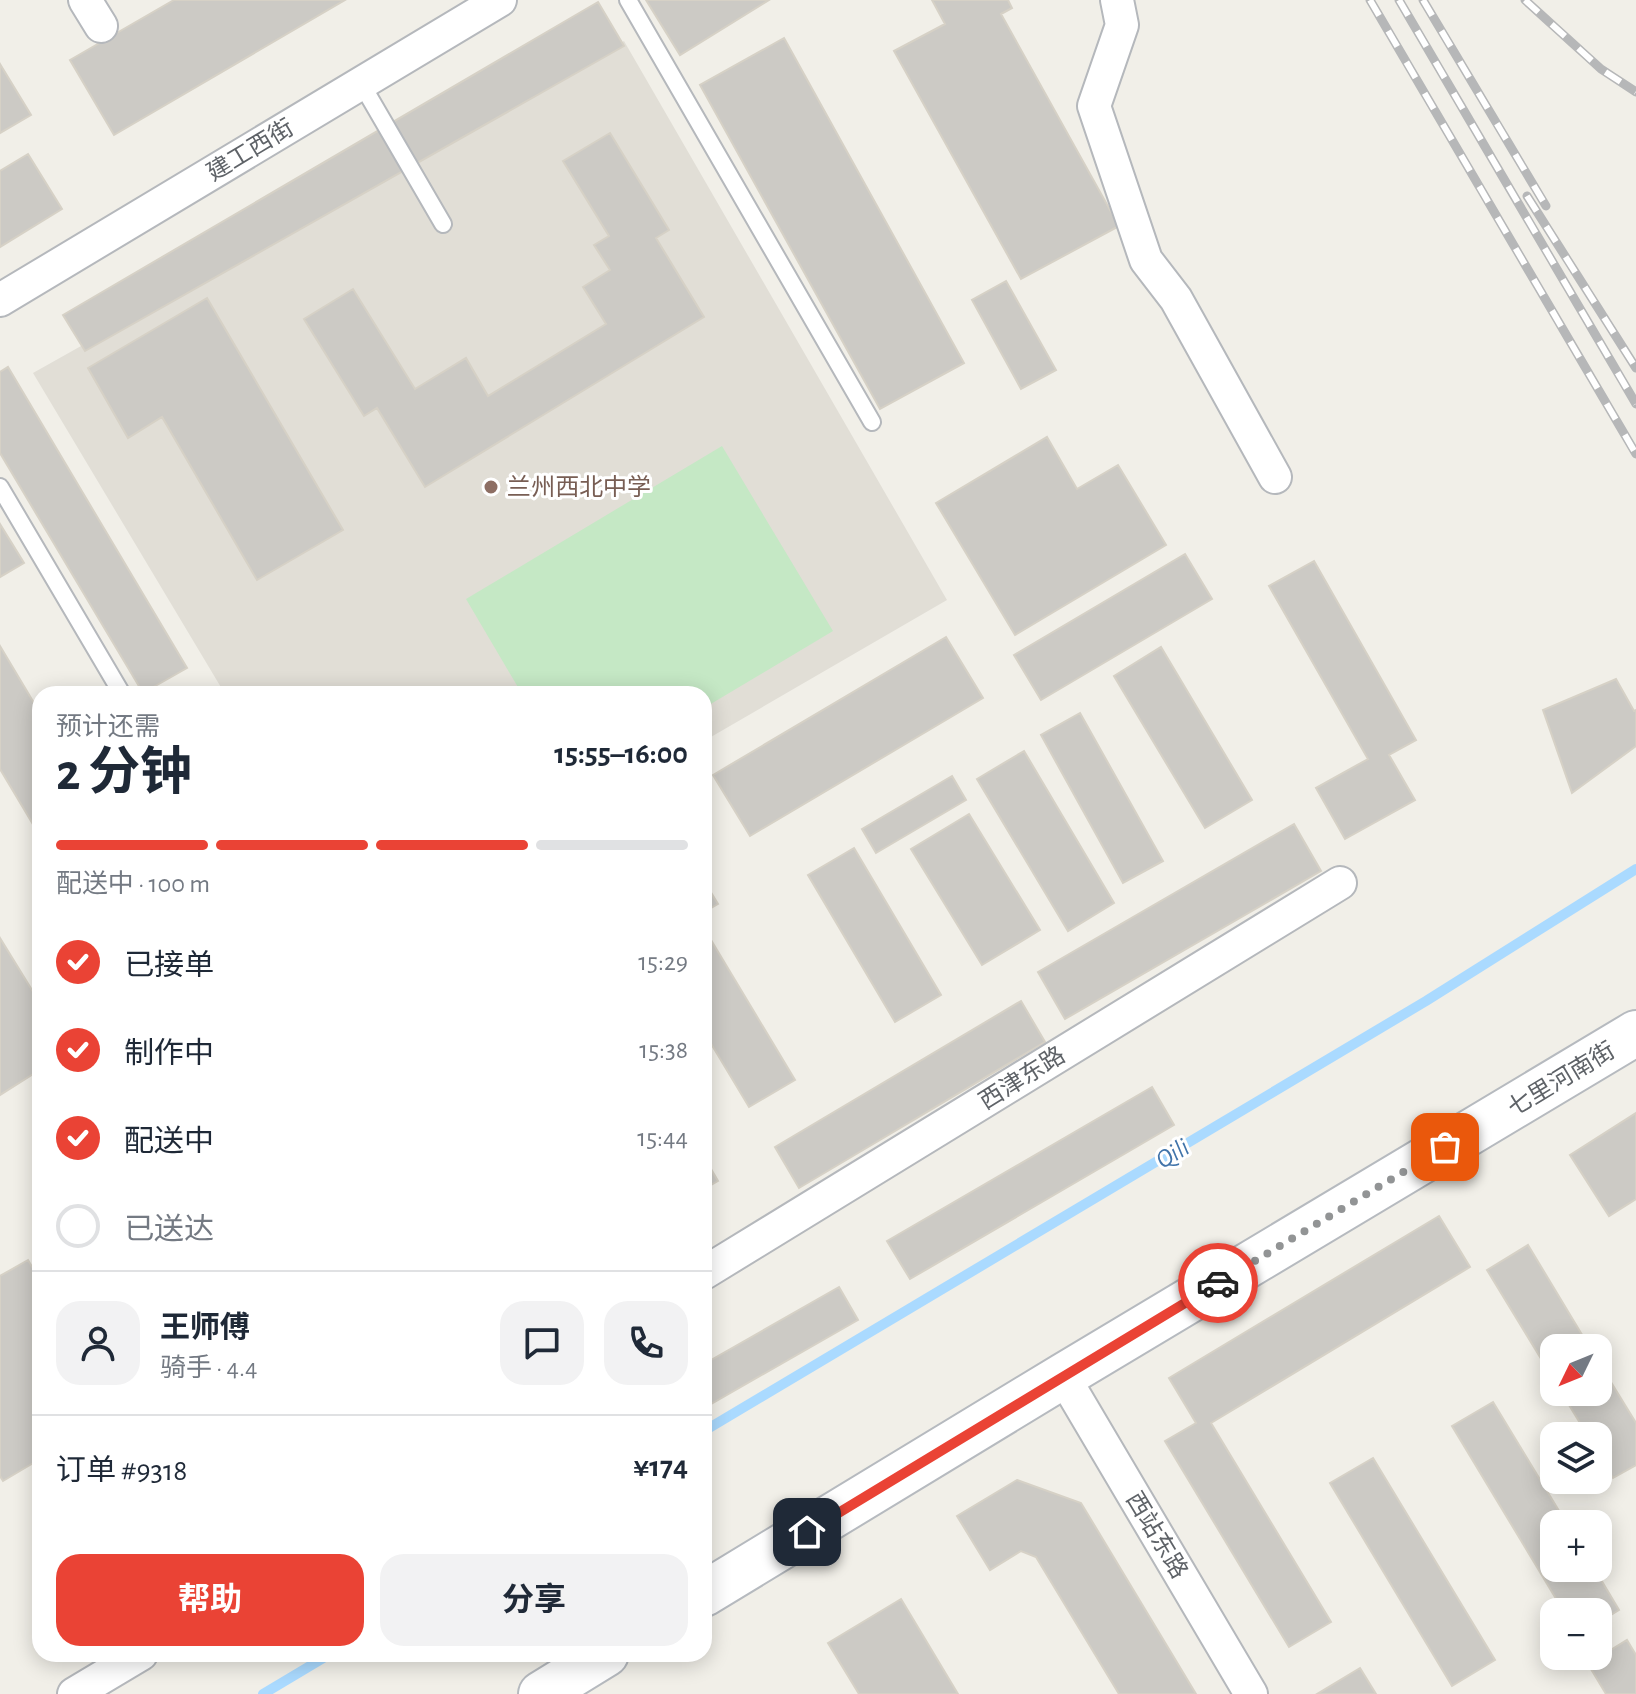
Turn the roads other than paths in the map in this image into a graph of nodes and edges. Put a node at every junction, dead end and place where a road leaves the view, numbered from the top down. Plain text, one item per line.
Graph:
1 (500, 0) edge
2 (628, 0) edge
3 (1117, 0) edge
4 (361, 83) junction
5 (443, 224) dead end
6 (0, 300) edge
7 (872, 422) dead end
8 (1275, 477) dead end
9 (0, 487) edge
10 (117, 686) edge
11 (1340, 883) dead end
12 (1636, 1033) edge
13 (712, 1268) edge
14 (1063, 1376) junction
15 (712, 1589) edge
16 (128, 1662) edge
17 (593, 1662) edge
18 (74, 1694) edge
19 (541, 1694) edge
20 (1251, 1694) edge

1 - 4 street, 建工西街
2 - 7 lane
3 - 8 street
4 - 5 lane
4 - 6 street, 建工西街
9 - 10 lane
11 - 13 street, 西津东路
12 - 14 street, 七里河南街
14 - 15 street, 七里河南街
14 - 20 street, 西站东路
16 - 18 street
17 - 19 street

